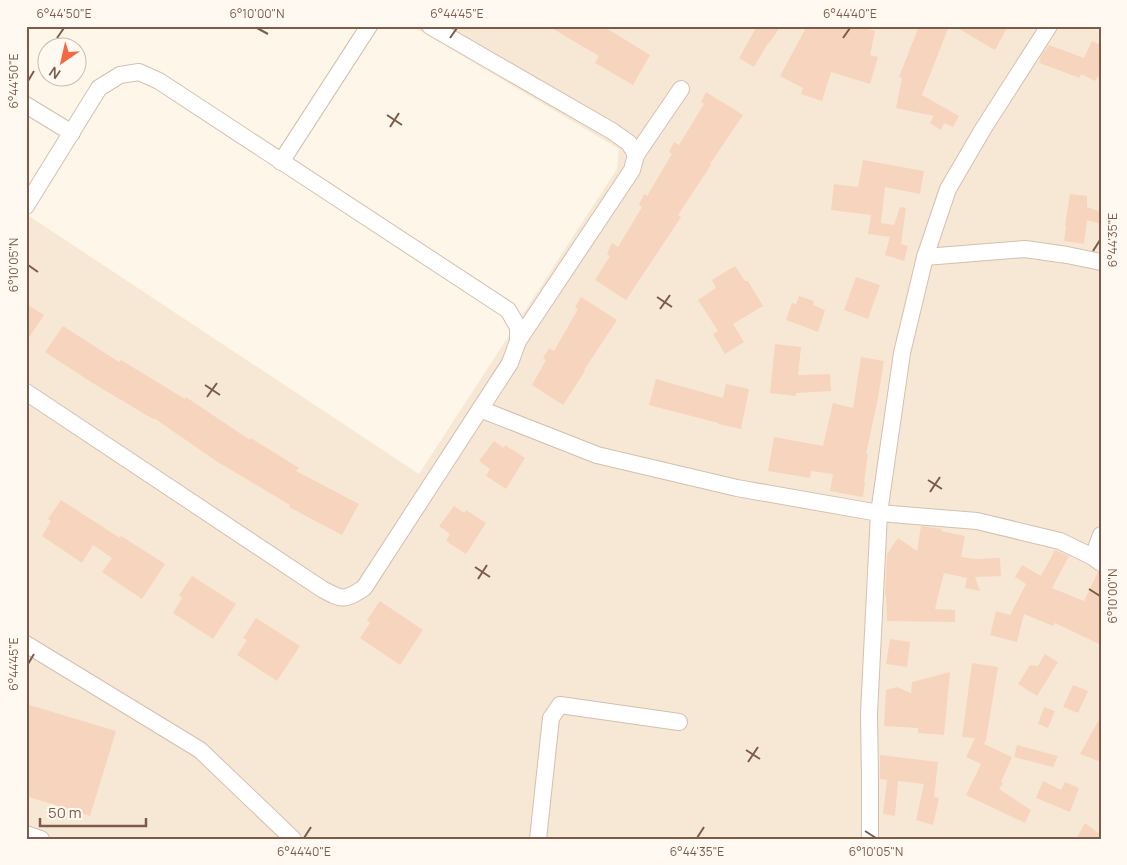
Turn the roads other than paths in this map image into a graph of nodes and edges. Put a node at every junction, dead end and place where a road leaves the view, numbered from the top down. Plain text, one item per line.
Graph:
1 (369, 26) edge
2 (430, 26) edge
3 (1050, 26) edge
4 (681, 88) dead end
5 (26, 105) edge
6 (72, 133) junction
7 (636, 155) junction
8 (281, 162) junction
9 (26, 206) edge
10 (925, 257) junction
11 (1101, 262) edge
12 (518, 342) junction
13 (26, 392) edge
14 (480, 409) junction
15 (879, 513) junction
16 (1101, 535) edge
17 (1097, 560) edge
18 (26, 644) edge
19 (679, 722) dead end
20 (26, 834) edge
21 (42, 839) edge
22 (292, 839) edge
23 (538, 839) edge
24 (870, 839) edge

1 - 8 street
2 - 7 street
3 - 10 street
4 - 7 street
5 - 6 street
6 - 8 street
6 - 9 street
7 - 12 street
8 - 12 street
10 - 11 street
10 - 15 street
12 - 14 street
13 - 14 street
14 - 15 street
15 - 17 street
15 - 24 street
16 - 17 street
18 - 22 street
19 - 23 street
20 - 21 street

